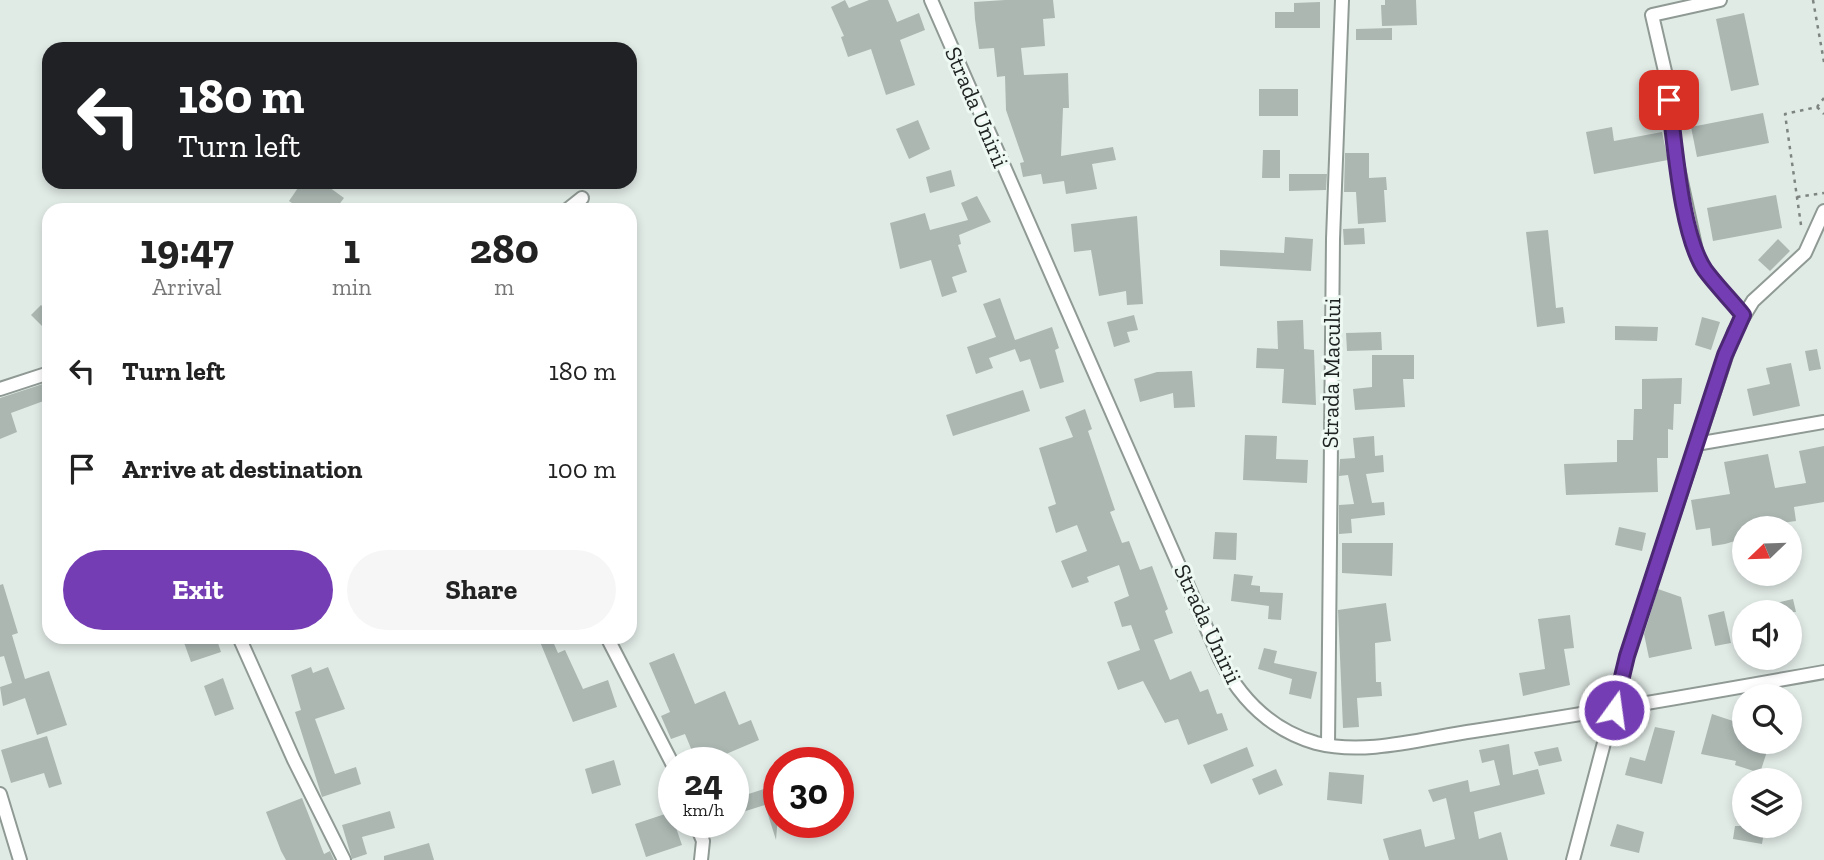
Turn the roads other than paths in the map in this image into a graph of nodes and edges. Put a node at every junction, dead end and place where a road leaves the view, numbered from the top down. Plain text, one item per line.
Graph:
1 (931, 0) edge
2 (1342, 0) edge
3 (1714, 1) edge
4 (582, 198) dead end
5 (576, 203) edge
6 (1824, 211) edge
7 (1743, 315) junction
8 (42, 375) edge
9 (0, 389) edge
10 (1824, 422) edge
11 (1696, 444) junction
12 (242, 644) edge
13 (611, 644) edge
14 (1824, 672) edge
15 (1614, 710) junction
16 (1328, 745) junction
17 (664, 747) edge
18 (0, 794) edge
19 (702, 838) edge
20 (20, 860) edge
21 (344, 860) edge
22 (701, 860) edge
23 (1573, 860) edge

1 - 16 street, Strada Unirii
2 - 16 street, Strada Macului
3 - 7 street
4 - 5 street
6 - 7 street
7 - 11 street
8 - 9 street
10 - 11 street
11 - 15 street
12 - 21 street
13 - 17 street
14 - 15 street, Strada Unirii
15 - 16 street, Strada Unirii
15 - 23 street
18 - 20 street
19 - 22 street

